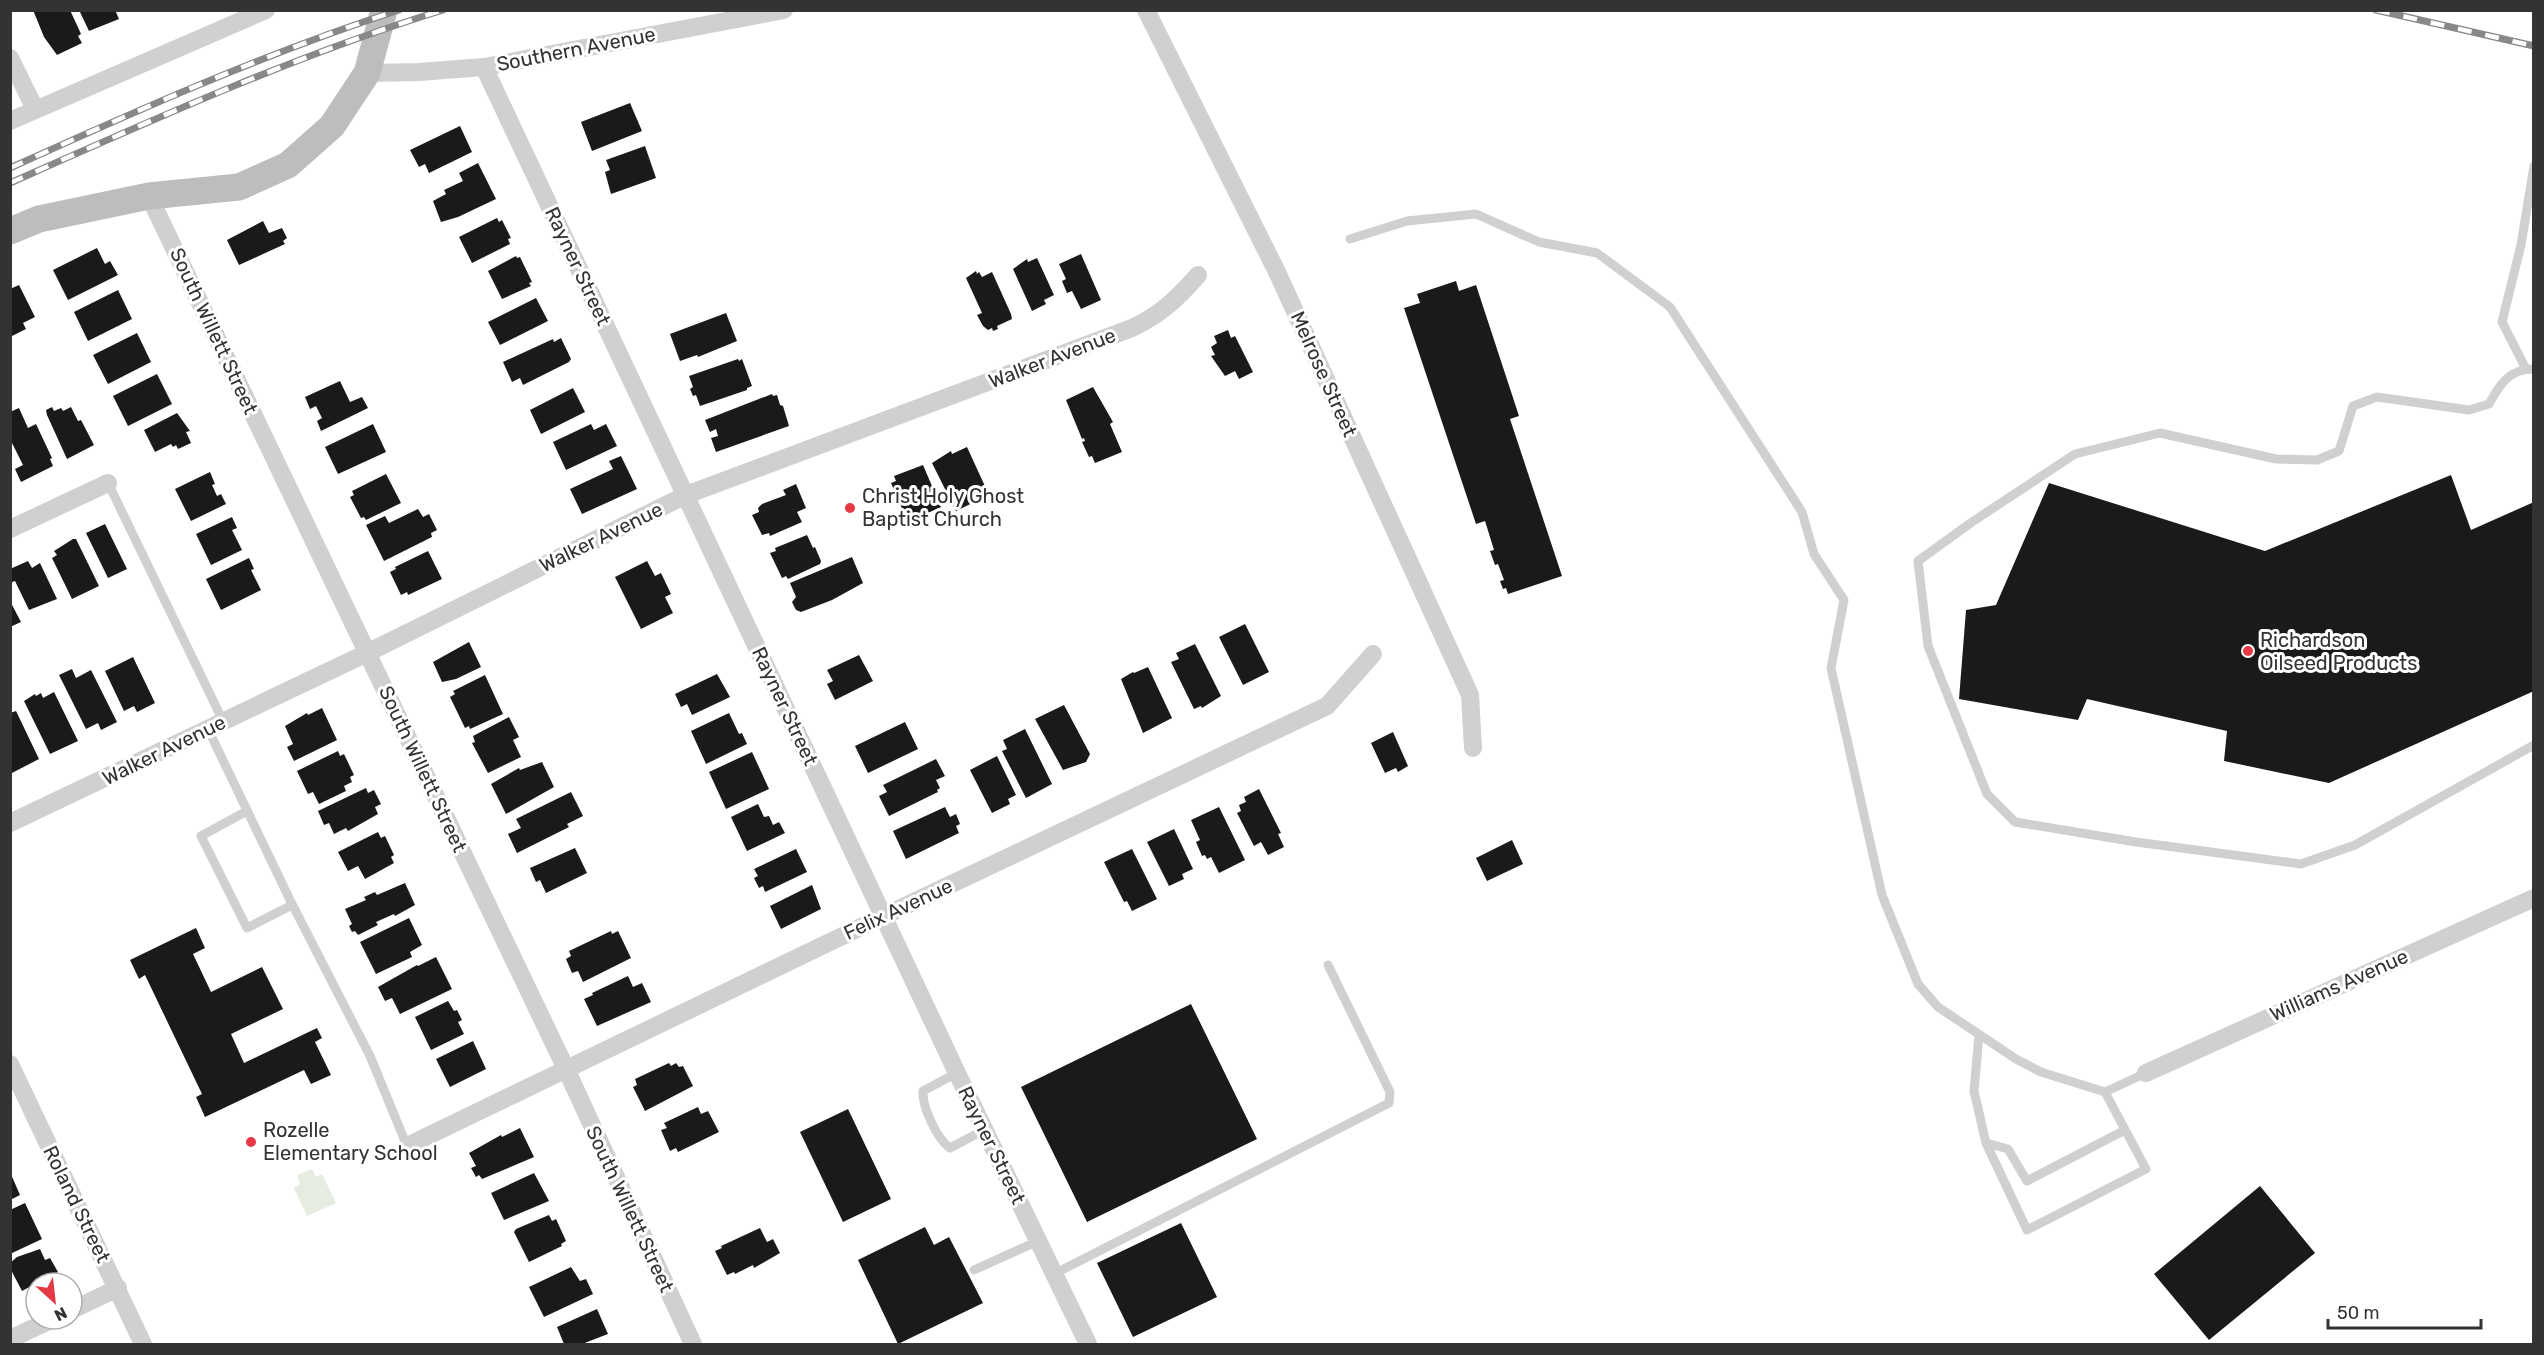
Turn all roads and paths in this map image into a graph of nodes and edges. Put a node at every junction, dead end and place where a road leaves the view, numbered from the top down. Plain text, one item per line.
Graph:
1 (266, 10) edge
2 (384, 10) edge
3 (784, 10) edge
4 (1146, 10) edge
5 (10, 58) edge
6 (483, 66) junction
7 (367, 73) junction
8 (35, 109) junction
9 (10, 121) edge
10 (2534, 165) edge
11 (149, 196) junction
12 (10, 231) edge
13 (1350, 239) dead end
14 (1198, 275) dead end
15 (2530, 369) edge
16 (108, 483) joint
17 (686, 495) junction
18 (10, 529) edge
19 (367, 653) junction
20 (1373, 654) dead end
21 (215, 725) junction
22 (2534, 745) edge
23 (1473, 748) dead end
24 (247, 811) junction
25 (10, 823) edge
26 (2534, 898) edge
27 (292, 905) junction
28 (884, 916) junction
29 (1328, 965) dead end
30 (1979, 1035) junction
31 (10, 1064) edge
32 (566, 1069) junction
33 (957, 1073) junction
34 (2146, 1073) joint
35 (2105, 1092) junction
36 (984, 1130) junction
37 (2125, 1130) junction
38 (1986, 1143) junction
39 (407, 1146) joint
40 (1038, 1241) junction
41 (974, 1270) dead end
42 (1054, 1274) junction
43 (118, 1288) junction
44 (84, 1304) edge
45 (27, 1331) edge
46 (10, 1339) edge
47 (143, 1344) edge
48 (693, 1344) edge
49 (1088, 1344) edge

1 - 8 street
2 - 7 main road
3 - 6 street, Southern Avenue
4 - 23 street, Melrose Street
5 - 8 street
6 - 7 street, Southern Avenue
6 - 17 street, Rayner Street
7 - 11 main road
8 - 9 street
10 - 15 lane
11 - 12 main road
11 - 19 street, South Willett Street
13 - 30 lane
14 - 17 street, Walker Avenue
15 - 22 lane
16 - 18 street
16 - 21 lane
17 - 19 street, Walker Avenue
17 - 28 street, Rayner Street
19 - 21 street, Walker Avenue
19 - 32 street, South Willett Street
20 - 28 street, Felix Avenue
21 - 24 lane
21 - 25 street, Walker Avenue
24 - 27 lane
24 - 27 lane
26 - 34 street, Williams Avenue
27 - 39 lane
28 - 32 street, Felix Avenue
28 - 33 street, Rayner Street
29 - 42 lane
30 - 35 lane
30 - 38 lane
31 - 43 street, Roland Street
32 - 39 street, Felix Avenue
32 - 48 street, South Willett Street
33 - 36 street, Rayner Street
33 - 36 lane
34 - 35 lane
35 - 37 lane
36 - 40 street, Rayner Street
37 - 38 lane
37 - 38 lane
40 - 41 lane
40 - 42 street, Rayner Street
42 - 49 street, Rayner Street
43 - 44 street
43 - 47 street, Roland Street
45 - 46 street

